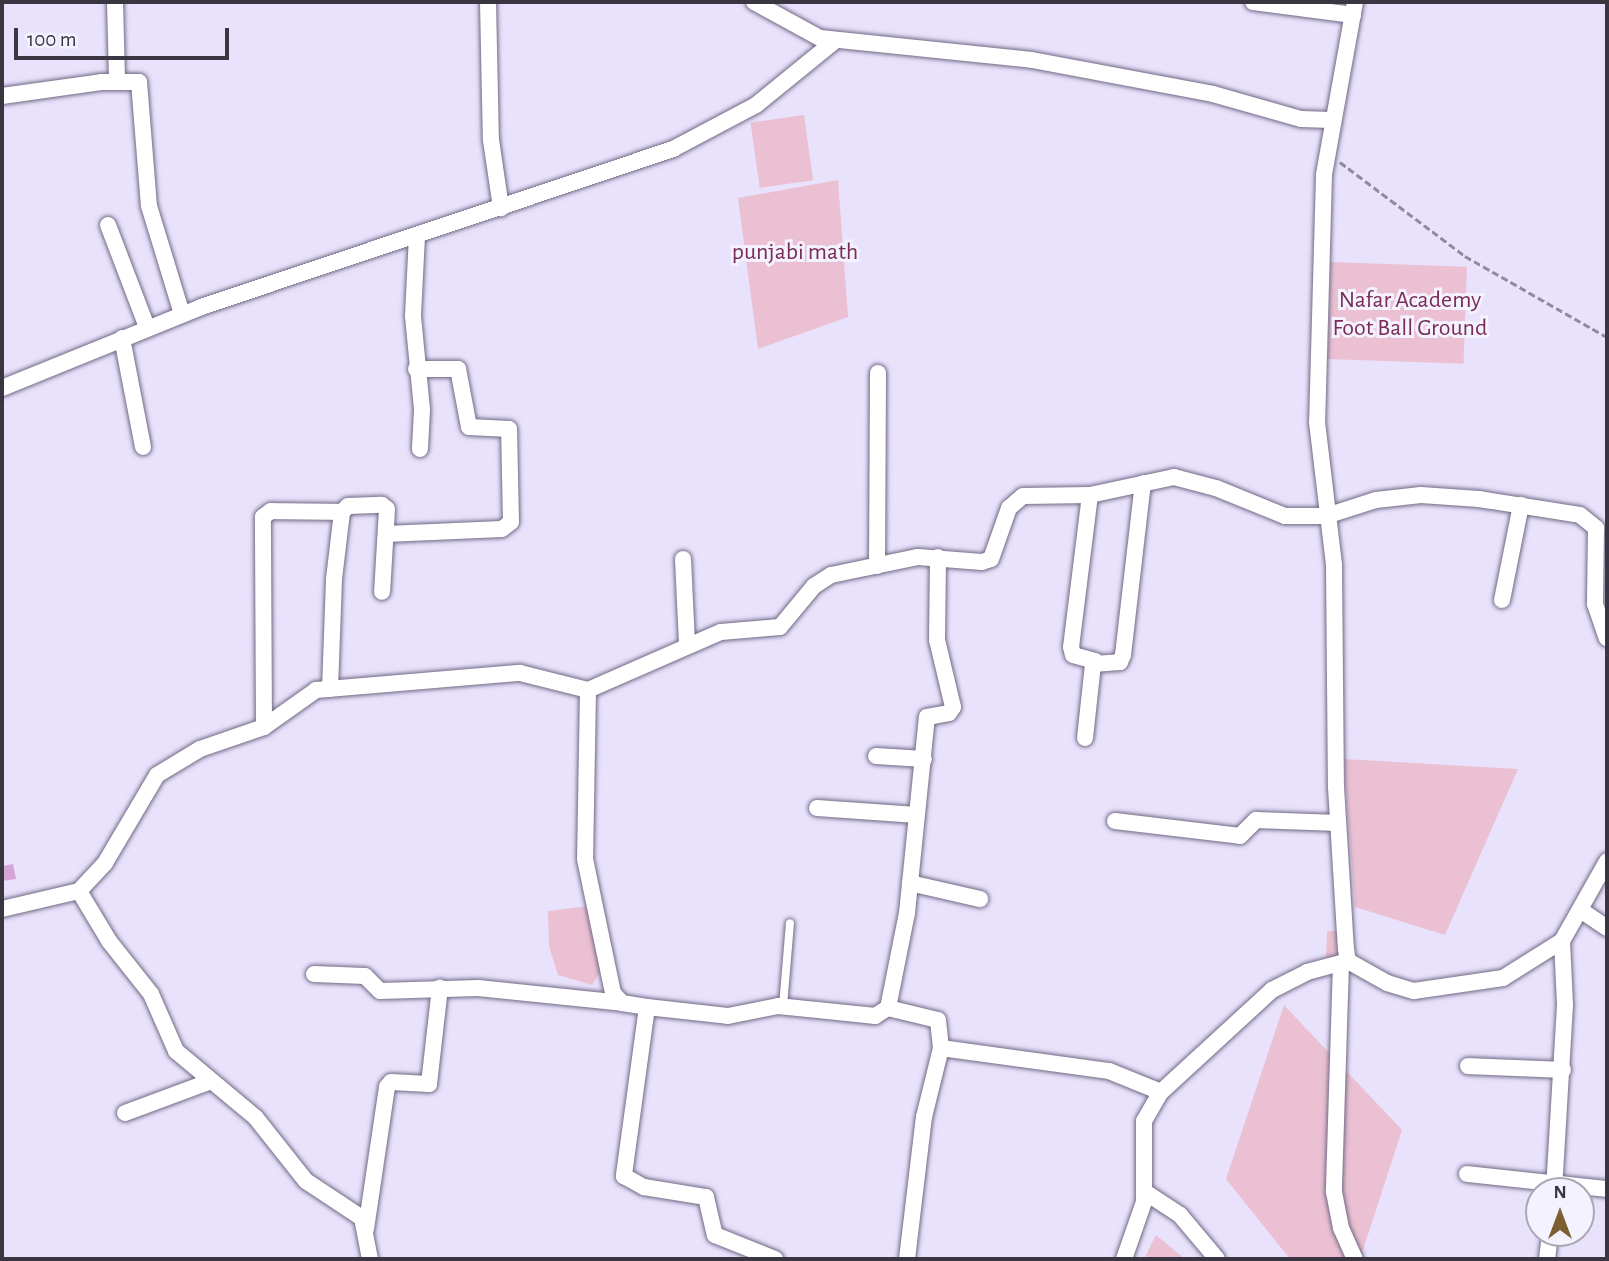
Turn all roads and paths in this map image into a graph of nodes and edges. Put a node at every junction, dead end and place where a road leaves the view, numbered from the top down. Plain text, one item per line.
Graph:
1 (115, 2) edge
2 (488, 2) edge
3 (754, 2) edge
4 (1253, 2) edge
5 (1354, 8) edge
6 (836, 40) junction
7 (117, 81) junction
8 (2, 96) edge
9 (1331, 120) junction
10 (1327, 151) junction
11 (501, 208) junction
12 (108, 225) dead end
13 (417, 236) junction
14 (183, 314) junction
15 (147, 327) junction
16 (1607, 337) edge
17 (122, 338) junction
18 (416, 369) junction
19 (878, 373) dead end
20 (2, 388) edge
21 (143, 447) dead end
22 (420, 449) dead end
23 (1143, 483) junction
24 (1090, 495) junction
25 (1521, 506) junction
26 (342, 512) junction
27 (1326, 516) junction
28 (386, 534) junction
29 (938, 557) junction
30 (683, 559) dead end
31 (877, 566) junction
32 (383, 592) dead end
33 (1502, 600) dead end
34 (1607, 638) edge
35 (687, 644) junction
36 (1095, 661) junction
37 (330, 689) junction
38 (588, 690) junction
39 (264, 727) junction
40 (1085, 738) dead end
41 (876, 756) dead end
42 (924, 759) junction
43 (817, 808) dead end
44 (917, 815) junction
45 (1115, 821) dead end
46 (1338, 823) junction
47 (1607, 861) edge
48 (910, 883) junction
49 (79, 891) junction
50 (980, 899) dead end
51 (2, 909) edge
52 (1582, 911) junction
53 (790, 923) dead end
54 (1607, 928) edge
55 (1562, 941) junction
56 (1345, 962) junction
57 (314, 974) dead end
58 (440, 988) junction
59 (622, 1003) junction
60 (783, 1006) junction
61 (648, 1007) junction
62 (888, 1008) junction
63 (941, 1048) junction
64 (1468, 1066) dead end
65 (1563, 1070) junction
66 (211, 1081) junction
67 (1161, 1092) junction
68 (125, 1113) dead end
69 (1467, 1174) dead end
70 (1555, 1177) edge
71 (1525, 1183) edge
72 (1145, 1192) junction
73 (366, 1229) junction
74 (370, 1259) edge
75 (775, 1259) edge
76 (907, 1259) edge
77 (1124, 1259) edge
78 (1217, 1259) edge
79 (1355, 1259) edge

1 - 7 street
2 - 11 street
3 - 6 street
4 - 5 street
5 - 9 street
6 - 9 street
6 - 11 street
7 - 8 street
7 - 14 street
9 - 10 street
10 - 16 path
10 - 27 street
11 - 13 street
12 - 15 street
13 - 14 street
13 - 18 street
14 - 15 street
15 - 17 street
17 - 20 street
17 - 21 street
18 - 22 street
18 - 28 street
19 - 31 street
23 - 24 street
23 - 27 street
23 - 36 street
24 - 29 street
24 - 36 street
25 - 27 street
25 - 33 street
25 - 34 street
26 - 28 street
26 - 37 street
26 - 39 street
27 - 46 street
28 - 32 street
29 - 31 street
29 - 42 street
30 - 35 street
31 - 35 street
35 - 38 street
36 - 40 street
37 - 38 street
37 - 39 street
38 - 59 street
39 - 49 street
41 - 42 street
42 - 44 street
43 - 44 street
44 - 48 street
45 - 46 street
46 - 56 street
47 - 52 street
48 - 50 street
48 - 62 street
49 - 51 street
49 - 66 street
52 - 54 street
52 - 55 street
53 - 60 lane
55 - 56 street
55 - 65 street
56 - 67 street
56 - 79 street
57 - 58 street
58 - 59 street
58 - 73 street
59 - 61 street
60 - 61 street
60 - 62 street
61 - 75 street
62 - 63 street
63 - 67 street
63 - 76 street
64 - 65 street
65 - 70 street
66 - 68 street
66 - 73 street
67 - 72 street
69 - 71 street
72 - 77 street
72 - 78 street
73 - 74 street

